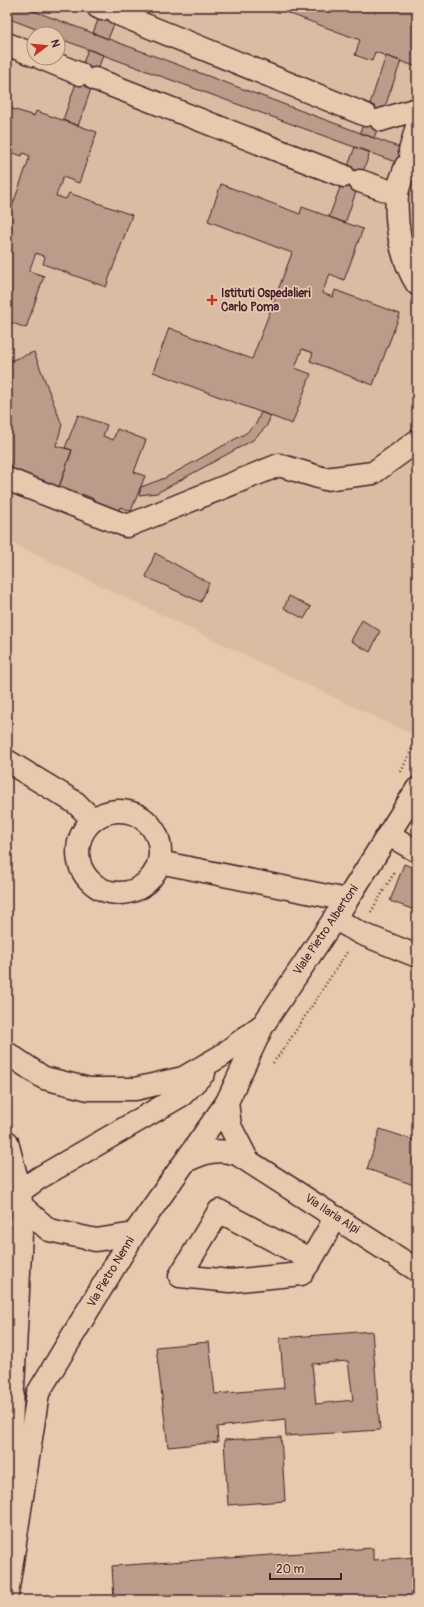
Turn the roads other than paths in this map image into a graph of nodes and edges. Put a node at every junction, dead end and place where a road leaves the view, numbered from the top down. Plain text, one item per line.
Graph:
1 (106, 10) edge
2 (7, 44) edge
3 (26, 52) edge
4 (61, 66) edge
5 (417, 109) edge
6 (417, 126) edge
7 (397, 194) junction
8 (417, 284) edge
9 (417, 441) edge
10 (7, 478) edge
11 (7, 761) edge
12 (417, 789) edge
13 (93, 820) junction
14 (389, 835) junction
15 (417, 851) edge
16 (159, 862) junction
17 (347, 900) junction
18 (334, 918) junction
19 (417, 956) edge
20 (263, 1025) junction
21 (7, 1053) edge
22 (221, 1056) junction
23 (227, 1102) junction
24 (7, 1142) edge
25 (247, 1159) junction
26 (186, 1161) junction
27 (13, 1197) edge
28 (336, 1217) junction
29 (134, 1234) junction
30 (311, 1260) junction
31 (417, 1270) edge
32 (7, 1503) edge
33 (7, 1594) edge

1 - 5 street
2 - 3 street
4 - 7 street
6 - 7 street
7 - 8 street
9 - 10 street
11 - 13 street
12 - 14 street, Viale Pietro Albertoni
13 - 16 street
13 - 16 street
14 - 15 street
14 - 17 street, Viale Pietro Albertoni
16 - 17 street
17 - 18 street, Viale Pietro Albertoni
18 - 19 street
18 - 20 street, Viale Pietro Albertoni
20 - 22 street
20 - 23 street, Via Pietro Nenni
21 - 22 street
22 - 27 street
23 - 25 street, Via Ilaria Alpi
23 - 26 street, Via Pietro Nenni
24 - 27 street
25 - 26 street, Via Ilaria Alpi
25 - 28 street, Via Ilaria Alpi
26 - 29 street, Via Pietro Nenni
27 - 29 street
27 - 32 street
28 - 30 street
28 - 31 street, Via Ilaria Alpi
29 - 33 street, Via Pietro Nenni
30 - 30 street

